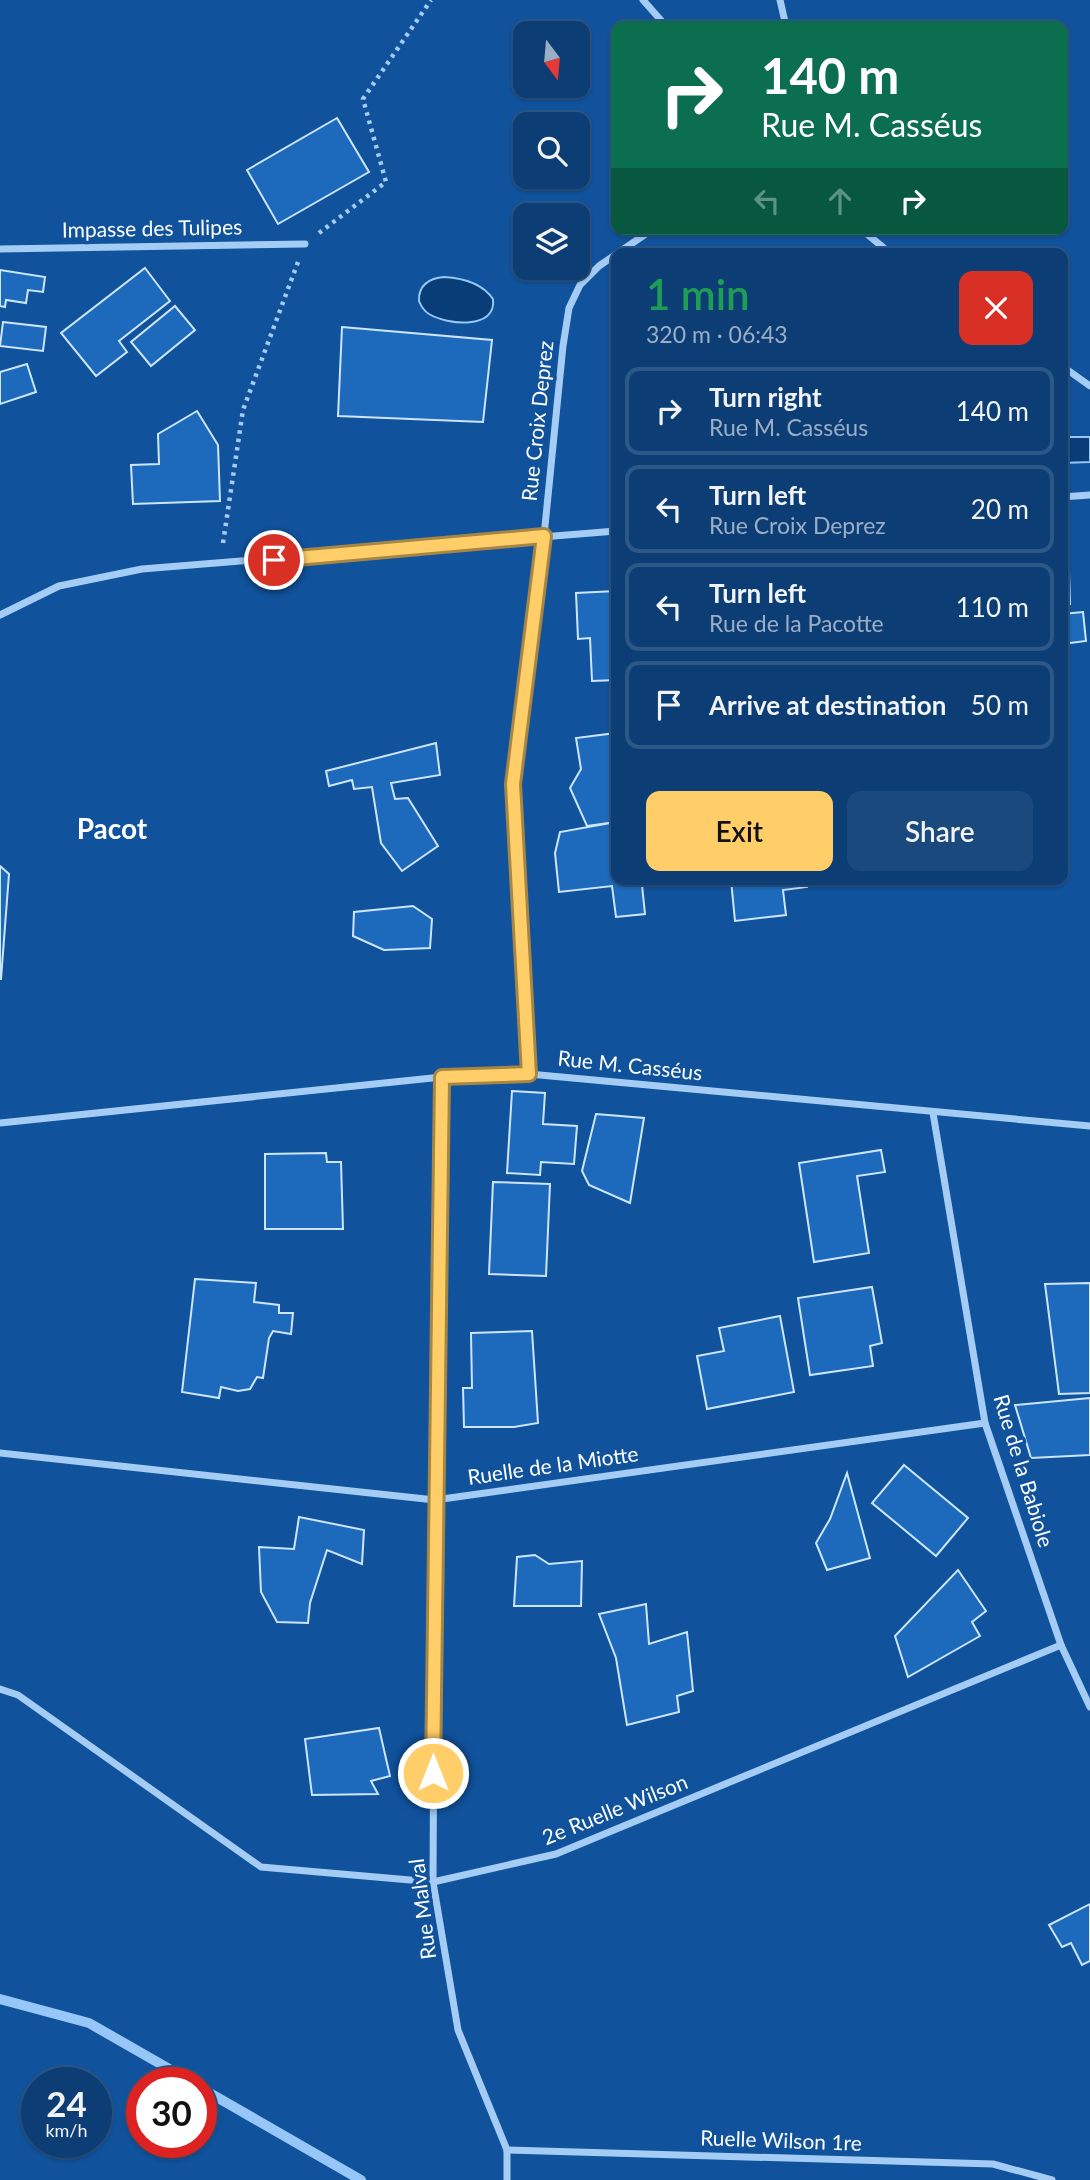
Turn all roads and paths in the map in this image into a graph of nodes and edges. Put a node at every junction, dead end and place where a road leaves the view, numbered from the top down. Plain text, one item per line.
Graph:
1 (431, 0) edge
2 (643, 0) edge
3 (780, 0) edge
4 (662, 21) edge
5 (785, 21) edge
6 (644, 235) edge
7 (868, 235) edge
8 (305, 244) junction
9 (626, 248) edge
10 (884, 248) edge
11 (0, 249) edge
12 (611, 259) edge
13 (1068, 370) edge
14 (1090, 386) edge
15 (1090, 495) edge
16 (1068, 497) edge
17 (611, 531) edge
18 (544, 536) junction
19 (219, 564) junction
20 (0, 615) edge
21 (529, 1074) junction
22 (442, 1077) junction
23 (933, 1113) junction
24 (0, 1123) edge
25 (1090, 1126) edge
26 (985, 1423) junction
27 (0, 1453) edge
28 (435, 1500) junction
29 (1061, 1645) junction
30 (0, 1689) edge
31 (1090, 1707) edge
32 (433, 1882) junction
33 (506, 2150) junction
34 (507, 2180) edge
35 (1052, 2180) edge

1 - 8 path
2 - 4 street
3 - 5 street
6 - 9 street, Rue Croix Deprez
7 - 10 street
8 - 11 street, Impasse des Tulipes
8 - 19 path
12 - 18 street, Rue Croix Deprez
13 - 14 street
15 - 16 street
17 - 18 street
18 - 19 street
18 - 21 street, Rue Croix Deprez
19 - 20 street
21 - 22 street, Rue M. Casséus
21 - 23 street, Rue M. Casséus
22 - 24 street, Rue M. Casséus
22 - 28 street, Rue Malval
23 - 25 street, Rue M. Casséus
23 - 26 street, Rue de la Babiole
26 - 28 street, Ruelle de la Miotte
26 - 29 street, Rue de la Babiole
27 - 28 street, Ruelle de la Miotte
28 - 32 street, Rue Malval
29 - 31 street, Rue de la Babiole
29 - 32 street, 2e Ruelle Wilson
30 - 32 street, 2e Ruelle Wilson
32 - 33 street, Rue Malval
33 - 34 street, Rue Malval
33 - 35 street, Ruelle Wilson 1re

